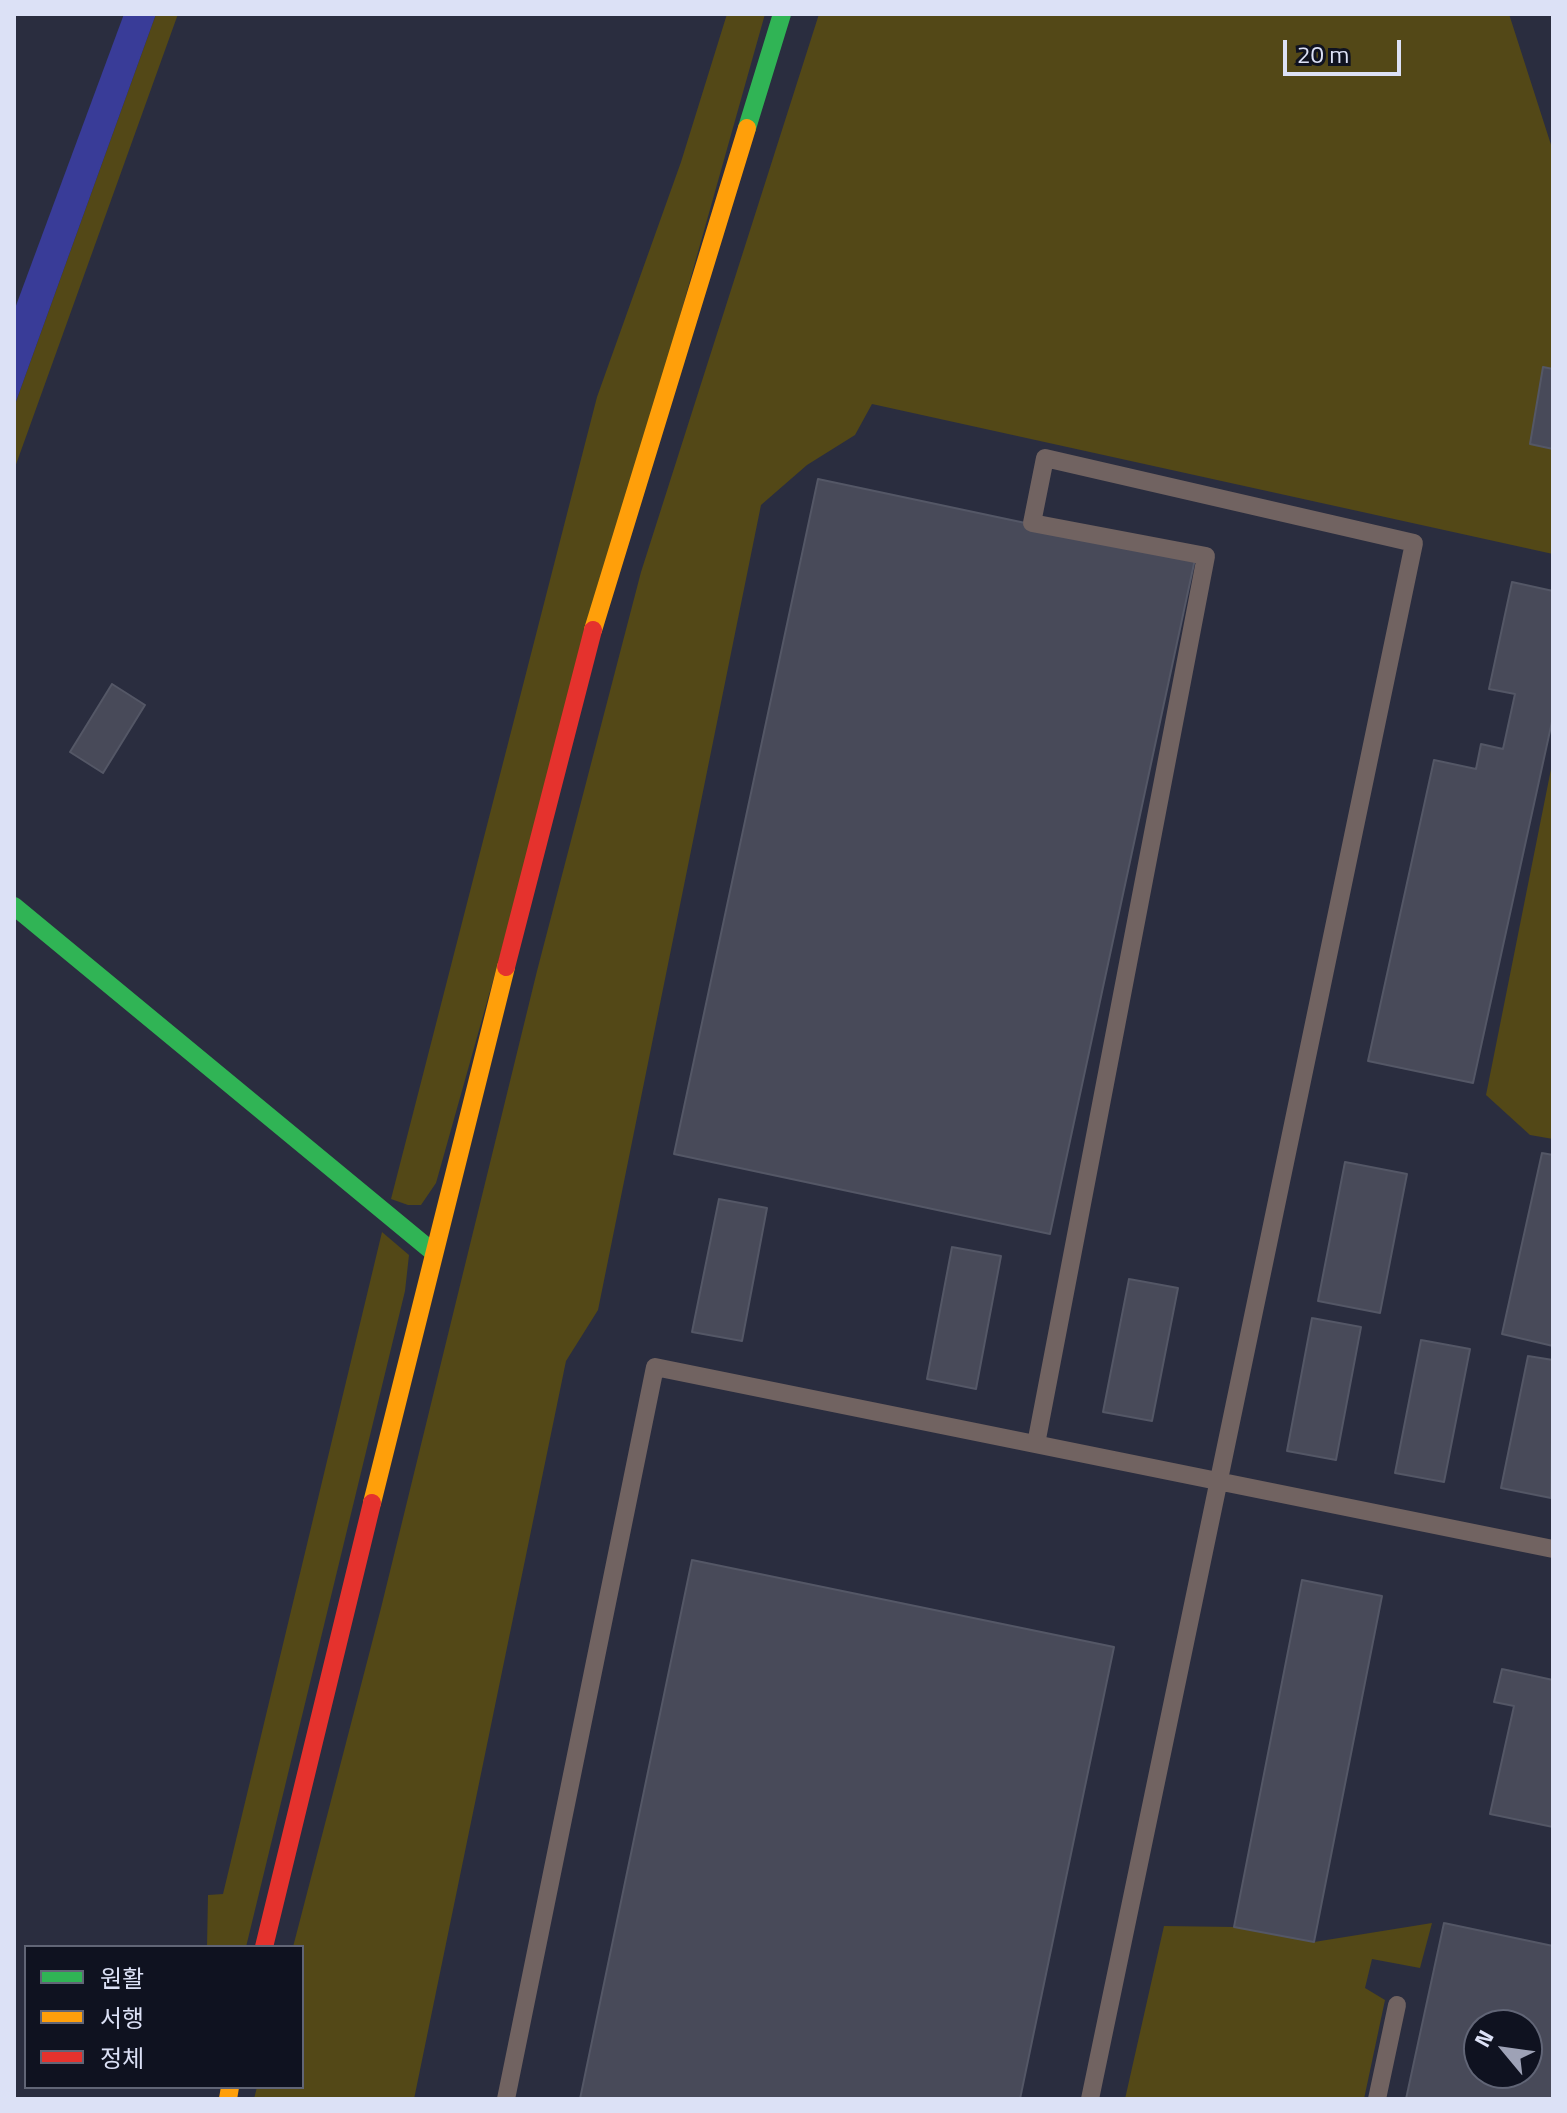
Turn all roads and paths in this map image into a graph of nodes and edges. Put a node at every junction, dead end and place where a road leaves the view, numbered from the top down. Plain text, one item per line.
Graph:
1 (782, 14) edge
2 (14, 906) edge
3 (433, 1252) junction
4 (1036, 1444) junction
5 (1219, 1483) junction
6 (1553, 1549) edge
7 (264, 1945) edge
8 (1397, 2005) dead end
9 (506, 2099) edge
10 (1090, 2099) edge
11 (1377, 2099) edge

1 - 3 street
2 - 3 street
3 - 7 street
4 - 5 lane
4 - 5 lane
4 - 9 lane
5 - 6 lane
5 - 10 lane
8 - 11 lane

